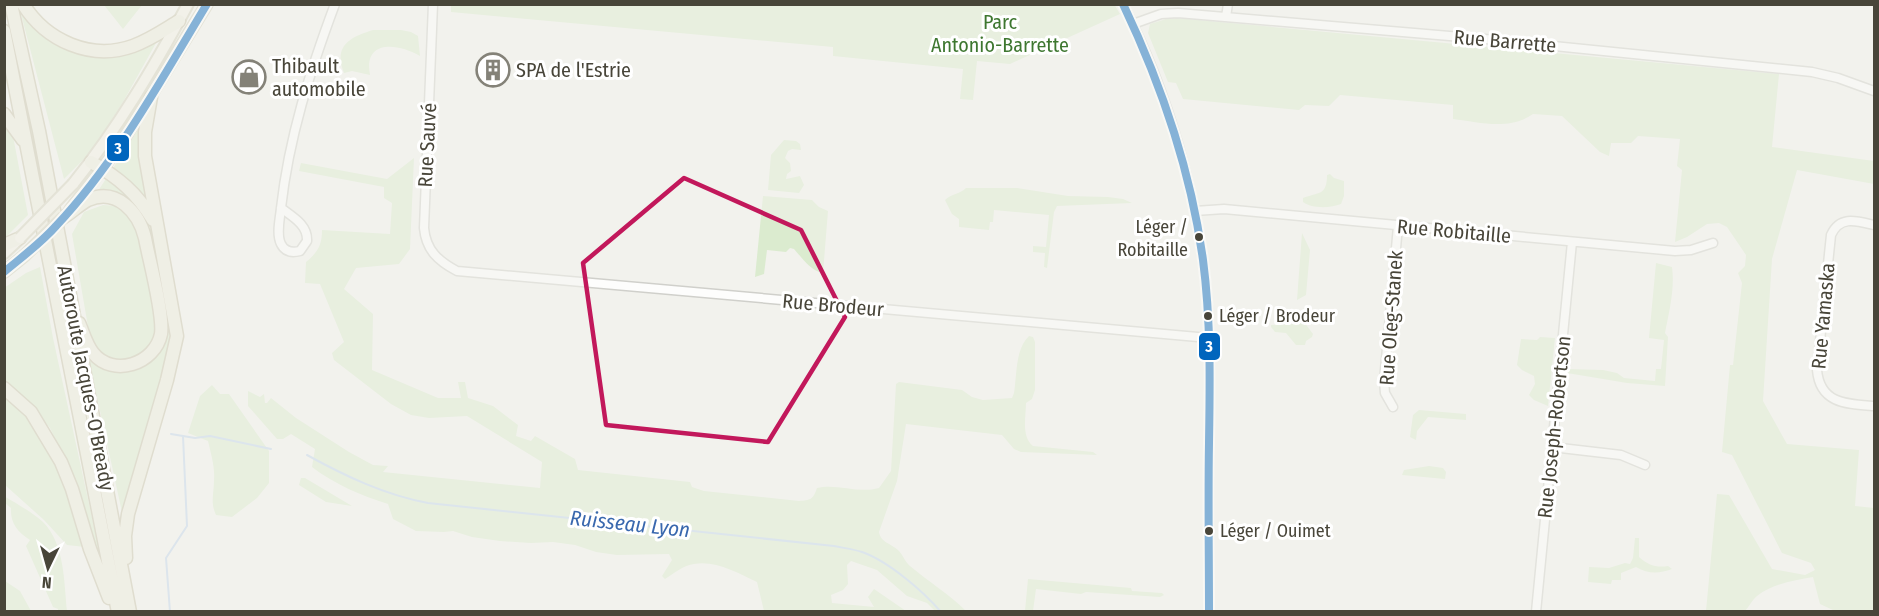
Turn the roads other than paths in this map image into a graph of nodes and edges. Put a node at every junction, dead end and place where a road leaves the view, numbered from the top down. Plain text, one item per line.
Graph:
1 (11, 4) edge
2 (23, 4) edge
3 (189, 4) edge
4 (207, 4) edge
5 (335, 4) edge
6 (433, 4) edge
7 (1123, 4) edge
8 (1228, 4) edge
9 (1226, 17) junction
10 (179, 21) junction
11 (1134, 24) junction
12 (4, 31) edge
13 (1875, 91) edge
14 (151, 97) junction
15 (4, 114) edge
16 (27, 146) junction
17 (91, 162) junction
18 (103, 169) junction
19 (77, 205) junction
20 (281, 208) junction
21 (1195, 211) junction
22 (64, 217) joint
23 (1875, 225) edge
24 (1398, 226) junction
25 (159, 232) junction
26 (20, 238) junction
27 (1572, 242) junction
28 (1713, 243) dead end
29 (4, 245) edge
30 (4, 253) edge
31 (457, 271) joint
32 (4, 272) edge
33 (69, 299) junction
34 (1209, 338) junction
35 (4, 388) edge
36 (1875, 406) edge
37 (1394, 407) dead end
38 (1552, 447) junction
39 (1645, 465) dead end
40 (130, 608) edge
41 (116, 612) edge
42 (1209, 612) edge
43 (1536, 612) edge

1 - 33 highway, Autoroute Jacques-O'Bready
2 - 10 highway
3 - 10 main road
4 - 14 main road
5 - 20 street
6 - 31 street, Rue Sauvé
7 - 11 street
8 - 9 street
9 - 11 street, Rue Barrette
9 - 13 street, Rue Barrette
10 - 17 main road
11 - 21 street
12 - 16 highway, Autoroute Jacques-O'Bready
14 - 18 main road
14 - 25 highway
15 - 16 highway
16 - 41 highway, Autoroute Jacques-O'Bready
17 - 18 highway
17 - 26 main road, bridge
18 - 19 main road
18 - 25 highway
19 - 22 highway
19 - 33 highway
20 - 20 street
21 - 24 street, Rue Robitaille
21 - 34 street
22 - 32 main road, bridge
23 - 36 street, Rue Yamaska
24 - 27 street, Rue Robitaille
24 - 37 street, Rue Oleg-Stanek
25 - 40 highway
26 - 29 highway
26 - 30 main road
27 - 28 street, Rue Robitaille
27 - 38 street, Rue Joseph-Robertson
31 - 34 street, Rue Brodeur
33 - 40 highway, Autoroute Jacques-O'Bready
34 - 42 street
35 - 41 highway
38 - 39 street
38 - 43 street, Rue Joseph-Robertson

